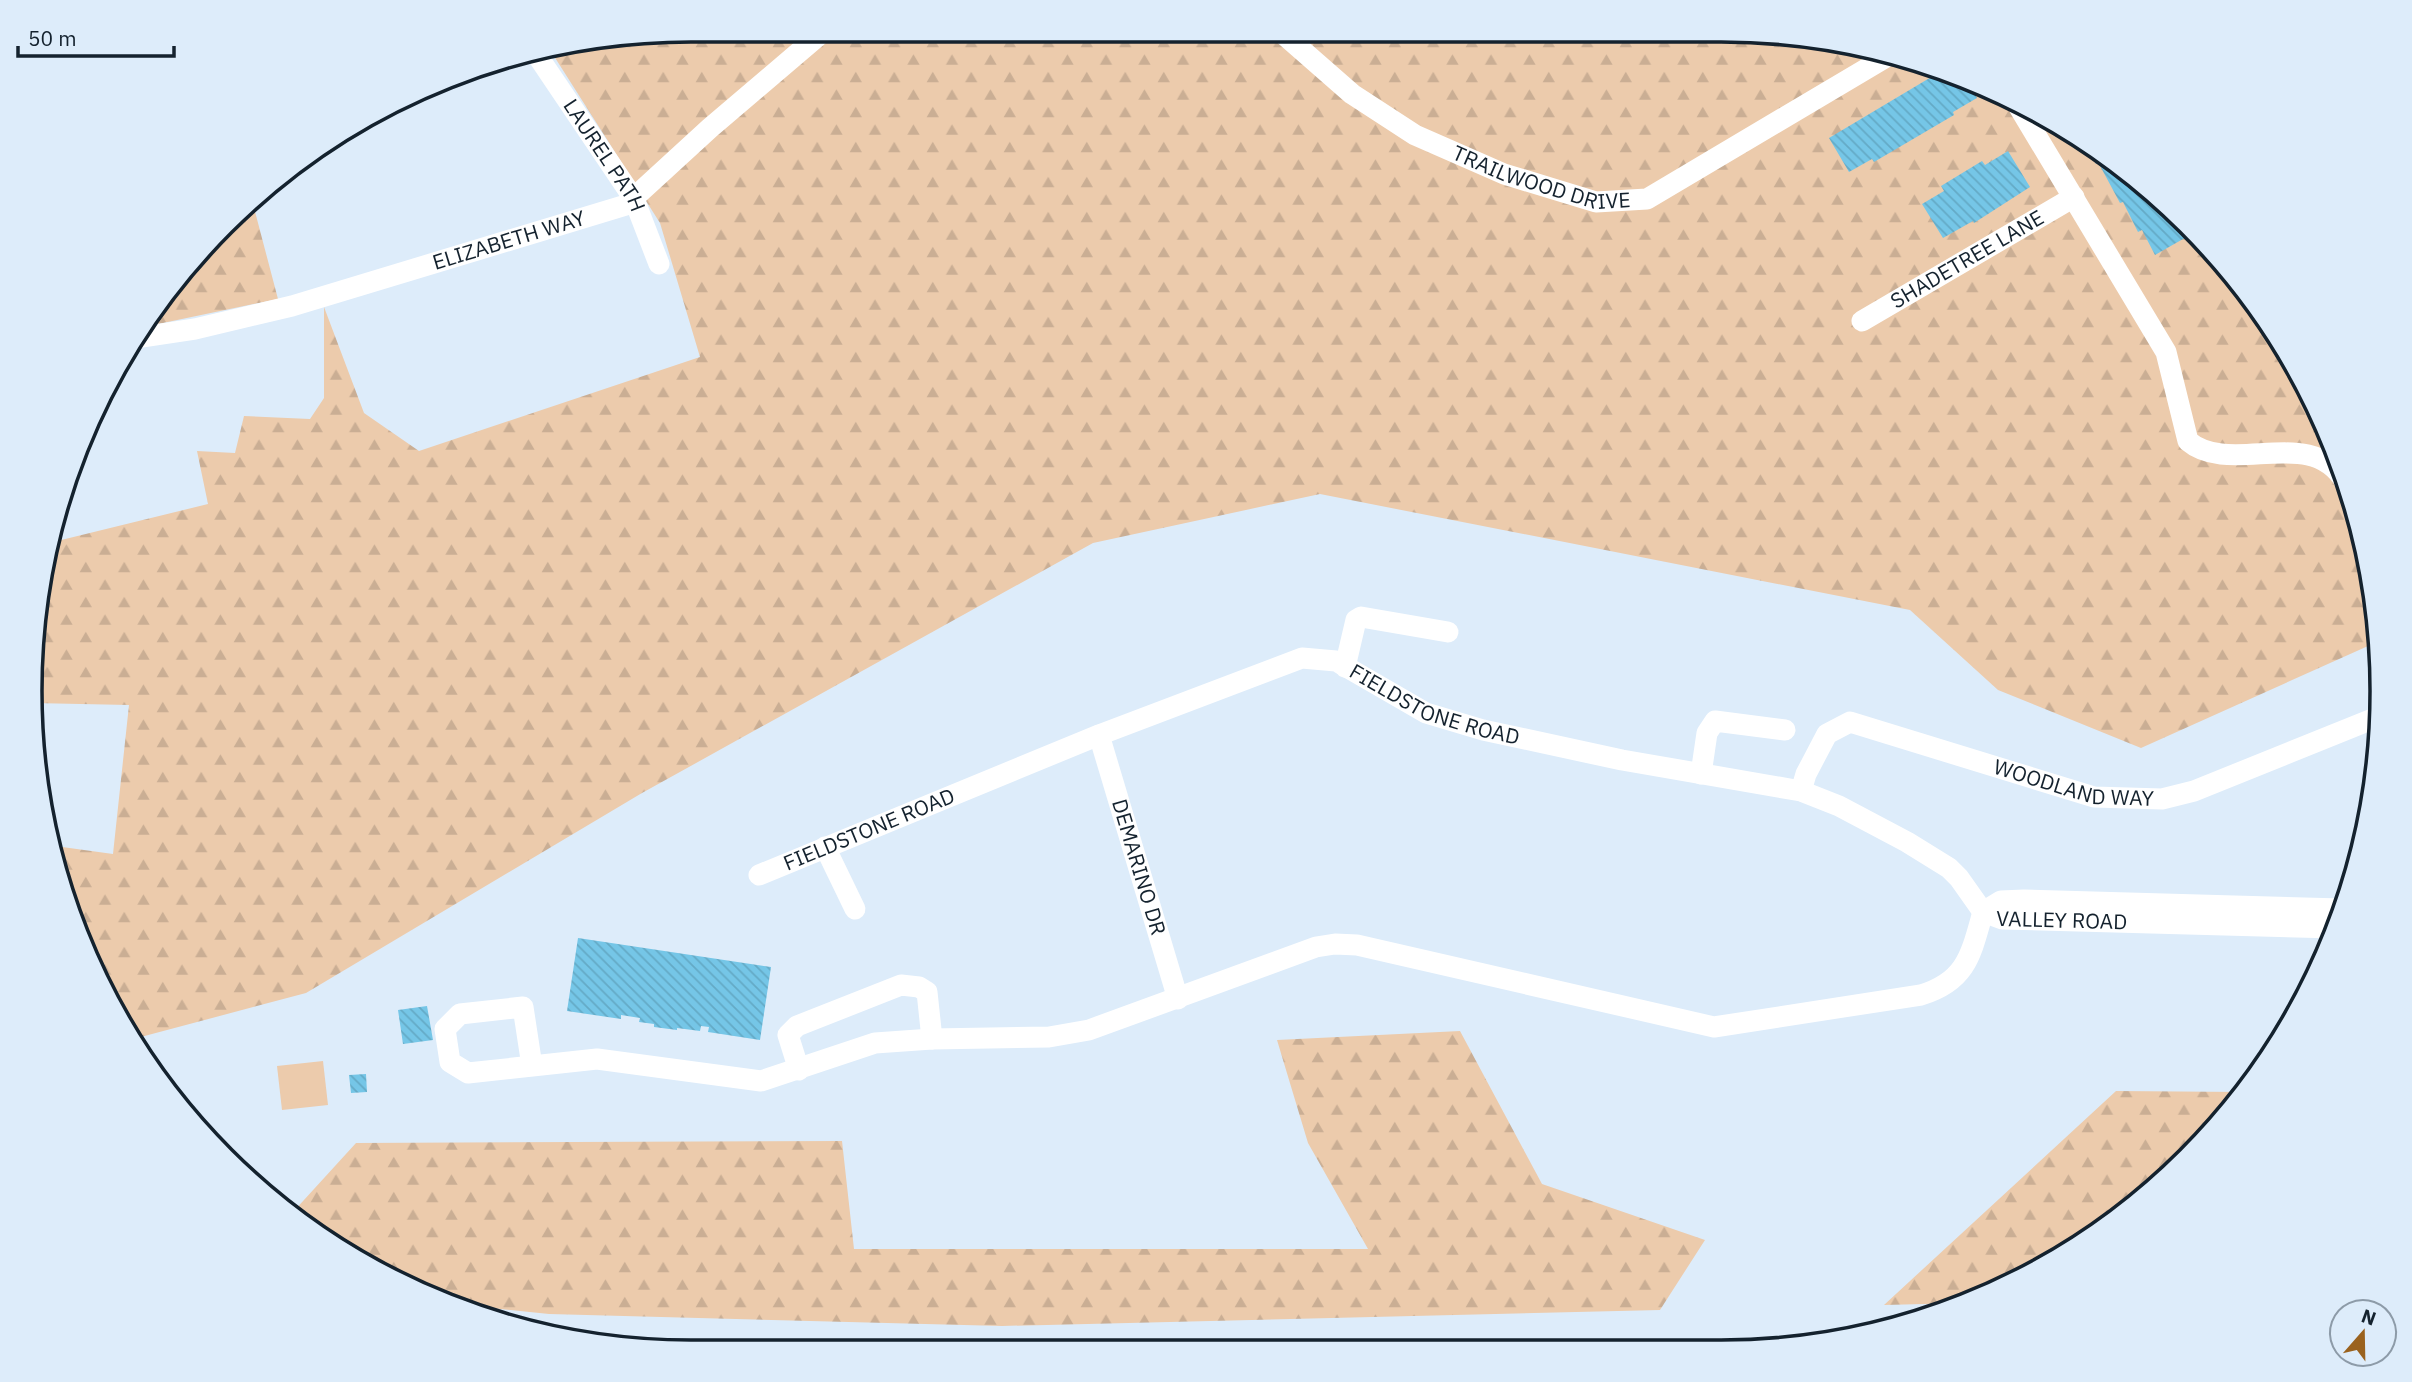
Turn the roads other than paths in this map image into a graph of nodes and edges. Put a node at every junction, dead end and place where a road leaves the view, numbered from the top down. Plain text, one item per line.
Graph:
1 (811, 42) edge
2 (1293, 42) edge
3 (540, 60) edge
4 (1879, 61) edge
5 (2027, 119) edge
6 (2074, 197) junction
7 (634, 198) junction
8 (659, 264) dead end
9 (1863, 321) dead end
10 (147, 336) edge
11 (2330, 467) edge
12 (1448, 632) dead end
13 (1346, 667) junction
14 (2369, 720) edge
15 (1785, 730) dead end
16 (1099, 736) junction
17 (1701, 774) junction
18 (1801, 792) junction
19 (825, 848) junction
20 (759, 875) dead end
21 (855, 909) dead end
22 (2333, 909) edge
23 (1983, 912) junction
24 (2325, 928) edge
25 (1178, 999) junction
26 (932, 1039) junction
27 (532, 1066) dead end
28 (799, 1070) junction

1 - 7 street, ELIZABETH WAY
2 - 4 street, TRAILWOOD DRIVE
3 - 7 street, LAUREL PATH
5 - 6 street
6 - 9 street, SHADETREE LANE
6 - 11 street
7 - 8 street, LAUREL PATH
7 - 10 street, ELIZABETH WAY
12 - 13 street
13 - 16 street, FIELDSTONE ROAD
13 - 17 street, FIELDSTONE ROAD
14 - 18 street, WOODLAND WAY
15 - 17 street
16 - 19 street, FIELDSTONE ROAD
16 - 25 street, DEMARINO DR
17 - 18 street, FIELDSTONE ROAD
18 - 23 street, FIELDSTONE ROAD
19 - 20 street, FIELDSTONE ROAD
19 - 21 street
22 - 23 street, VALLEY ROAD
23 - 24 street, VALLEY ROAD
23 - 25 street
25 - 26 street
26 - 28 street
26 - 28 street
27 - 28 street

